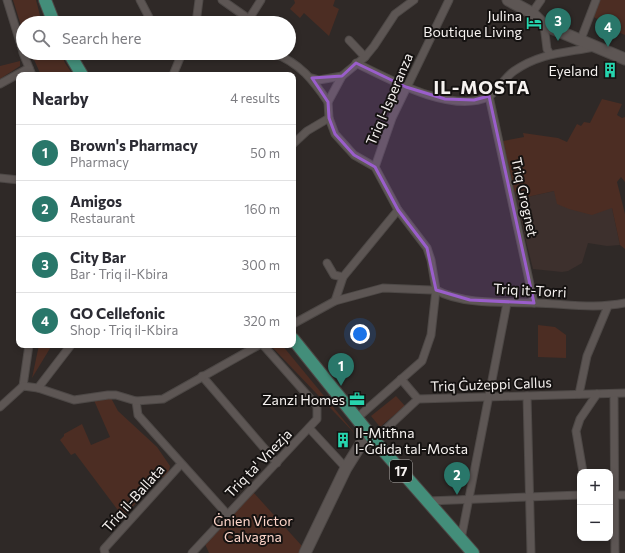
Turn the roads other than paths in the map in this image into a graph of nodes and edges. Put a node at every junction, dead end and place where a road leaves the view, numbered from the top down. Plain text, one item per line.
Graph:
1 (6, 0) edge
2 (45, 0) edge
3 (140, 0) edge
4 (199, 0) edge
5 (222, 0) edge
6 (261, 0) edge
7 (414, 0) edge
8 (449, 0) edge
9 (508, 0) edge
10 (542, 0) edge
11 (596, 0) edge
12 (532, 13) junction
13 (51, 16) edge
14 (148, 16) edge
15 (197, 16) edge
16 (243, 16) edge
17 (253, 16) edge
18 (544, 24) junction
19 (16, 31) edge
20 (581, 39) junction
21 (349, 40) dead end
22 (594, 47) junction
23 (550, 54) junction
24 (365, 57) junction
25 (625, 58) edge
26 (26, 60) edge
27 (74, 60) edge
28 (179, 60) edge
29 (290, 60) edge
30 (356, 63) junction
31 (30, 72) edge
32 (80, 72) edge
33 (174, 72) edge
34 (342, 76) junction
35 (16, 78) edge
36 (312, 78) junction
37 (0, 84) edge
38 (406, 87) junction
39 (489, 96) junction
40 (328, 102) junction
41 (329, 118) junction
42 (296, 141) edge
43 (375, 167) junction
44 (0, 178) edge
45 (16, 180) edge
46 (398, 210) junction
47 (327, 263) dead end
48 (343, 277) junction
49 (434, 290) junction
50 (336, 301) junction
51 (507, 303) junction
52 (534, 303) junction
53 (625, 303) edge
54 (608, 306) junction
55 (296, 322) edge
56 (296, 343) edge
57 (29, 348) edge
58 (69, 348) edge
59 (253, 348) edge
60 (267, 348) edge
61 (202, 376) junction
62 (401, 379) junction
63 (23, 386) junction
64 (38, 388) junction
65 (625, 393) edge
66 (579, 394) junction
67 (597, 394) junction
68 (614, 394) junction
69 (527, 396) junction
70 (488, 397) junction
71 (418, 399) junction
72 (136, 401) junction
73 (0, 407) edge
74 (357, 418) junction
75 (310, 428) junction
76 (374, 440) junction
77 (277, 463) junction
78 (181, 464) junction
79 (346, 468) junction
80 (582, 469) edge
81 (613, 469) edge
82 (577, 495) edge
83 (625, 495) edge
84 (613, 496) edge
85 (530, 498) junction
86 (468, 499) junction
87 (428, 502) junction
88 (612, 505) edge
89 (227, 514) junction
90 (461, 539) junction
91 (104, 551) edge
92 (196, 552) edge
93 (305, 553) edge
94 (473, 553) edge
95 (531, 553) edge
96 (615, 553) edge

1 - 19 street
2 - 13 main road
3 - 14 street
4 - 15 street
5 - 16 street
6 - 17 street
7 - 24 street
8 - 38 street, Triq l-Isperanza
9 - 12 main road
10 - 12 street
11 - 20 street
12 - 18 main road
18 - 20 main road
18 - 23 street
20 - 22 main road
21 - 24 street
22 - 23 street
22 - 25 main road
23 - 39 street
24 - 30 street
26 - 31 street
27 - 32 main road
28 - 33 street
29 - 36 street
30 - 34 street
30 - 38 street
34 - 36 street
34 - 40 street
35 - 37 street
36 - 40 street
38 - 39 street
38 - 43 street, Triq l-Isperanza
39 - 52 street, Triq Grognet
40 - 41 street
41 - 42 street
41 - 43 street
43 - 46 street
44 - 45 street
46 - 48 street
46 - 49 street
47 - 48 street
48 - 50 street
49 - 50 street, Triq it-Torri
49 - 51 street, Triq it-Torri
49 - 62 street
50 - 55 street, Triq it-Torri
51 - 52 street, Triq it-Torri
51 - 70 street
52 - 54 street, Triq it-Torri
53 - 54 street, Triq it-Torri
54 - 66 street
56 - 74 main road, 17
57 - 63 street
58 - 64 street
59 - 61 street
60 - 75 street
61 - 72 street
61 - 77 street
62 - 71 street
62 - 74 street
63 - 64 street
63 - 73 street
64 - 72 street
65 - 68 street, Triq Ġużeppi Callus
66 - 67 street, Triq Ġużeppi Callus
66 - 69 street, Triq Ġużeppi Callus
67 - 68 street, Triq Ġużeppi Callus
67 - 80 street
68 - 81 street
69 - 70 street, Triq Ġużeppi Callus
69 - 85 street
70 - 71 street, Triq Ġużeppi Callus
70 - 86 street
71 - 76 street, Triq Ġużeppi Callus
72 - 78 street
74 - 76 main road, 17
75 - 77 street, Triq ta' Vnezja
75 - 79 street
76 - 79 main road
76 - 87 main road, 17
77 - 89 street, Triq ta' Vnezja
78 - 89 street
78 - 91 street, Triq il-Ballata
79 - 93 main road
82 - 85 street
83 - 84 street
85 - 86 street
85 - 95 street
86 - 87 street
86 - 90 street
87 - 90 main road, 17
88 - 96 street
89 - 92 street, Triq ta' Vnezja
90 - 94 main road, 17

